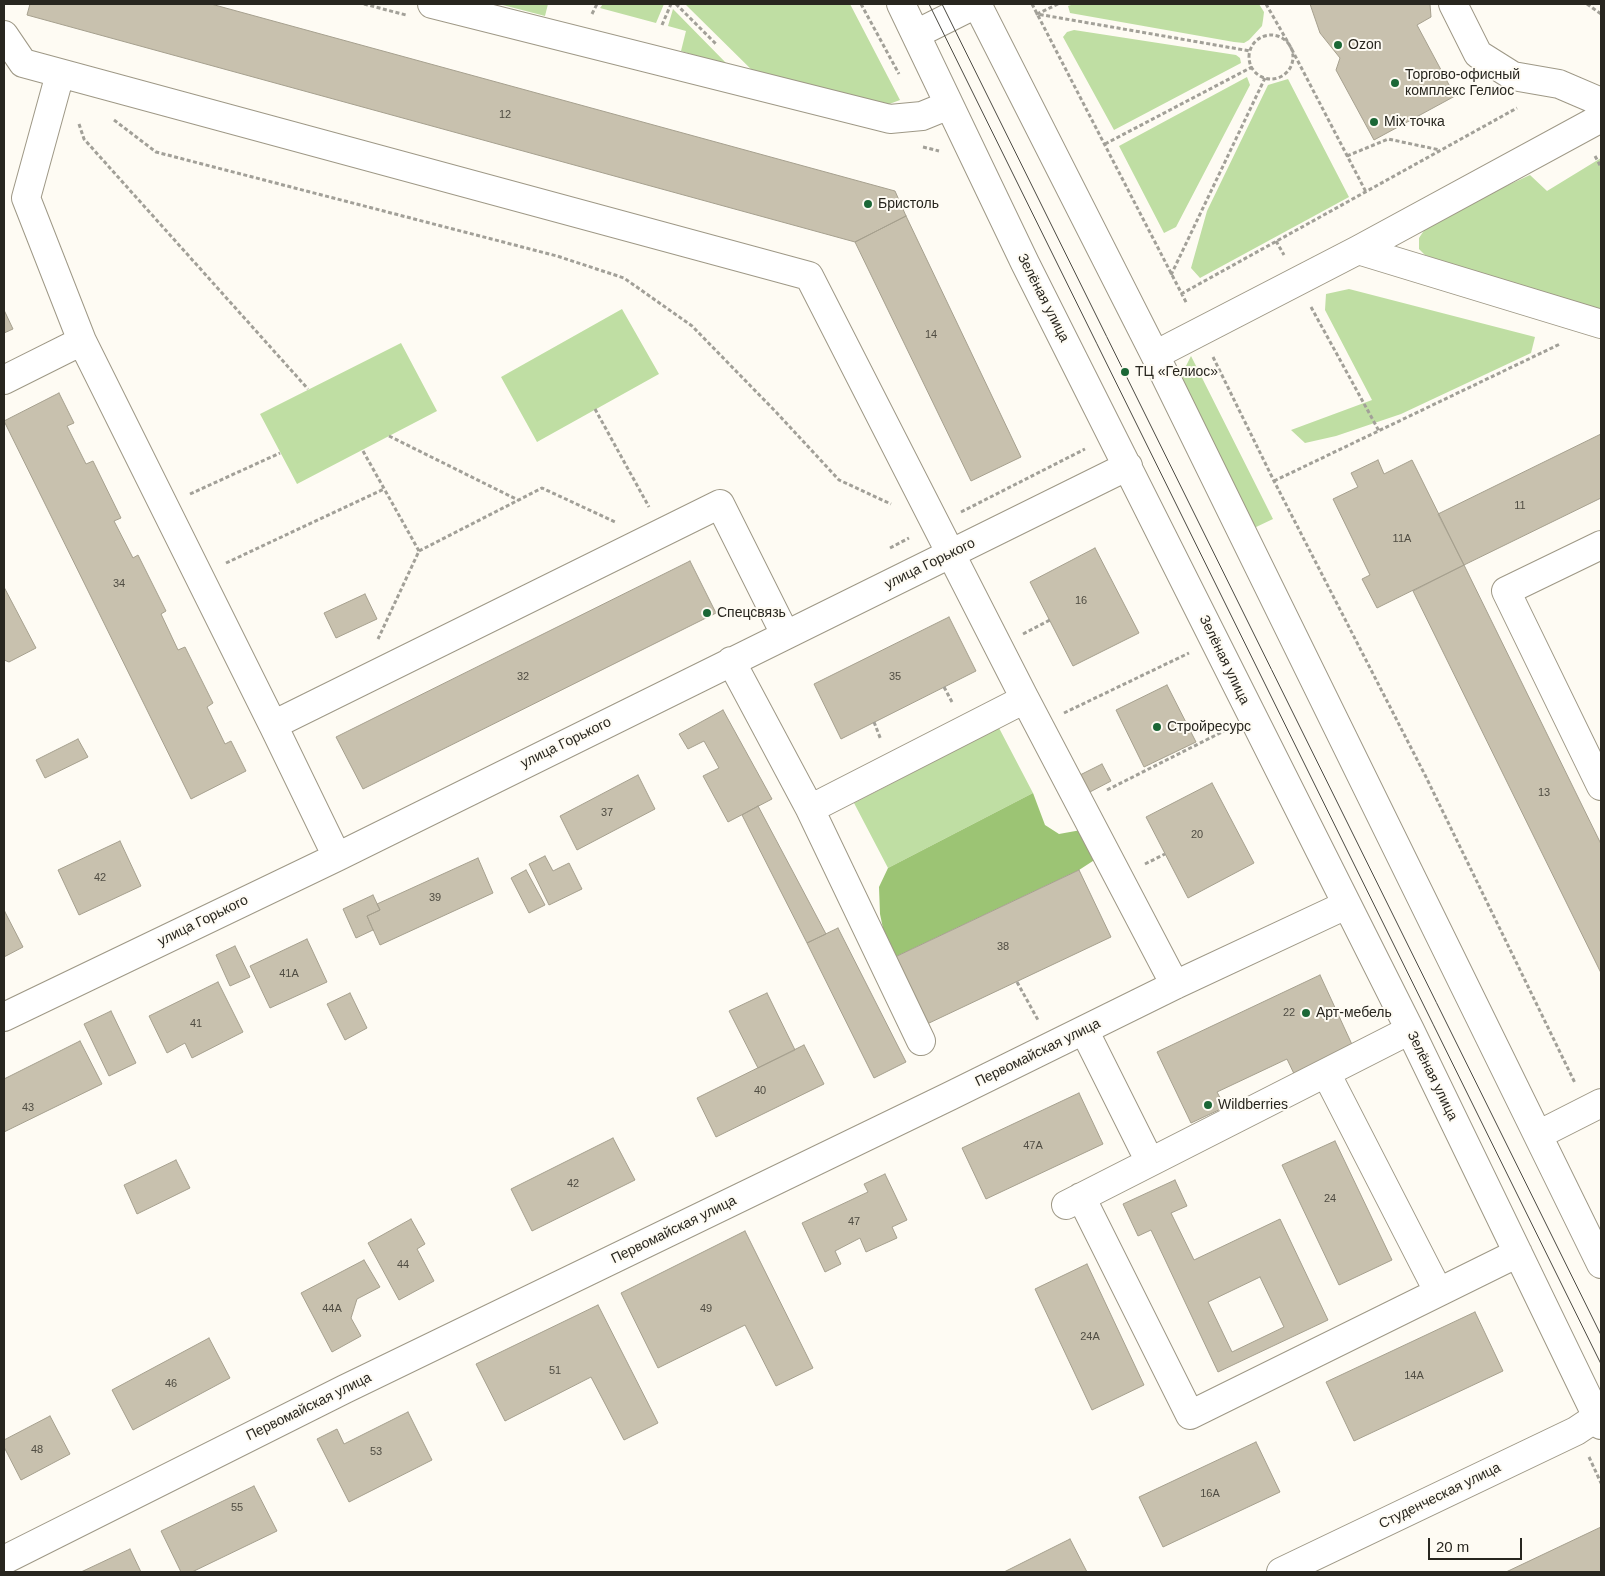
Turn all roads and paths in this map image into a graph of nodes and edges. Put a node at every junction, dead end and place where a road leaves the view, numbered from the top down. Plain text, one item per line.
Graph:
1 (432, 4) edge
2 (671, 4) edge
3 (901, 4) edge
4 (976, 4) edge
5 (1032, 4) edge
6 (1058, 4) edge
7 (1266, 4) edge
8 (1453, 4) edge
9 (1587, 4) edge
10 (1037, 14) junction
11 (1601, 14) edge
12 (662, 24) dead end
13 (916, 34) junction
14 (4, 35) edge
15 (1290, 46) junction
16 (1250, 51) junction
17 (1252, 67) junction
18 (60, 74) junction
19 (1265, 78) junction
20 (1558, 84) junction
21 (1601, 102) edge
22 (949, 104) junction
23 (111, 117) dead end
24 (1601, 118) edge
25 (78, 120) dead end
26 (1105, 144) junction
27 (1440, 150) junction
28 (1347, 156) junction
29 (1366, 192) junction
30 (1276, 241) junction
31 (1358, 250) junction
32 (1171, 275) junction
33 (1298, 282) junction
34 (1181, 294) junction
35 (1601, 324) edge
36 (1200, 331) junction
37 (82, 341) junction
38 (1155, 355) junction
39 (4, 380) edge
40 (308, 389) dead end
41 (595, 410) dead end
42 (1379, 432) junction
43 (389, 436) dead end
44 (363, 450) dead end
45 (280, 453) dead end
46 (1128, 466) junction
47 (1274, 481) junction
48 (384, 488) junction
49 (518, 500) junction
50 (892, 504) dead end
51 (164, 505) junction
52 (656, 535) junction
53 (1601, 545) edge
54 (419, 551) junction
55 (950, 554) junction
56 (199, 576) junction
57 (785, 634) junction
58 (377, 642) dead end
59 (1193, 651) dead end
60 (731, 661) junction
61 (1025, 699) junction
62 (273, 725) junction
63 (1039, 726) junction
64 (1230, 728) dead end
65 (1601, 786) edge
66 (1079, 804) junction
67 (810, 809) junction
68 (337, 856) junction
69 (1346, 905) junction
70 (1017, 982) dead end
71 (1175, 986) junction
72 (4, 1017) edge
73 (1084, 1030) junction
74 (1410, 1030) junction
75 (921, 1041) dead end
76 (1052, 1046) junction
77 (1326, 1073) junction
78 (1594, 1107) edge
79 (1538, 1135) junction
80 (1150, 1162) junction
81 (1518, 1253) junction
82 (1601, 1264) edge
83 (1438, 1291) junction
84 (1599, 1420) edge
85 (4, 1560) edge
86 (1281, 1572) edge

1 - 22 street
2 - 12 path
3 - 13 street, Зелёная улица
4 - 13 street
4 - 38 street
5 - 10 path
6 - 10 path
7 - 15 path
8 - 20 street
9 - 11 path
10 - 16 path
10 - 26 path
13 - 22 street, Зелёная улица
14 - 18 street
15 - 16 path
15 - 19 path
15 - 28 path
16 - 17 path
17 - 19 path
17 - 26 path
18 - 37 street
18 - 55 street
19 - 32 path
20 - 21 street
20 - 27 path
22 - 46 street, Зелёная улица
23 - 50 path
24 - 31 street
25 - 40 path
26 - 32 path
27 - 28 path
27 - 29 path
28 - 29 path
29 - 30 path
30 - 33 path
30 - 34 path
31 - 33 street
31 - 35 street
32 - 34 path
33 - 36 street
33 - 42 path
34 - 36 path
35 - 42 path
36 - 38 street
36 - 47 path
37 - 39 street
37 - 51 street
38 - 79 street
41 - 52 path
42 - 47 path
43 - 49 path
44 - 48 path
45 - 51 path
46 - 55 street, улица Горького
46 - 69 street, Зелёная улица
47 - 78 path
48 - 54 path
48 - 56 path
49 - 52 path
49 - 54 path
51 - 56 street
52 - 57 street
52 - 62 street
53 - 65 street
54 - 58 path
55 - 57 street, улица Горького
55 - 61 street
56 - 62 street
57 - 60 street, улица Горького
59 - 63 path
60 - 67 street
60 - 68 street, улица Горького
61 - 63 street
61 - 67 street
62 - 68 street
63 - 66 street
64 - 66 path
66 - 71 street
67 - 75 street
68 - 72 street, улица Горького
69 - 71 street, Первомайская улица
69 - 74 street, Зелёная улица
70 - 76 path
71 - 73 street, Первомайская улица
73 - 76 street, Первомайская улица
73 - 80 street
74 - 77 street
74 - 81 street, Зелёная улица
76 - 85 street, Первомайская улица
77 - 80 street
77 - 83 street
78 - 79 street
79 - 82 street
80 - 83 street
81 - 83 street
81 - 84 street, Зелёная улица
84 - 86 street, Студенческая улица

